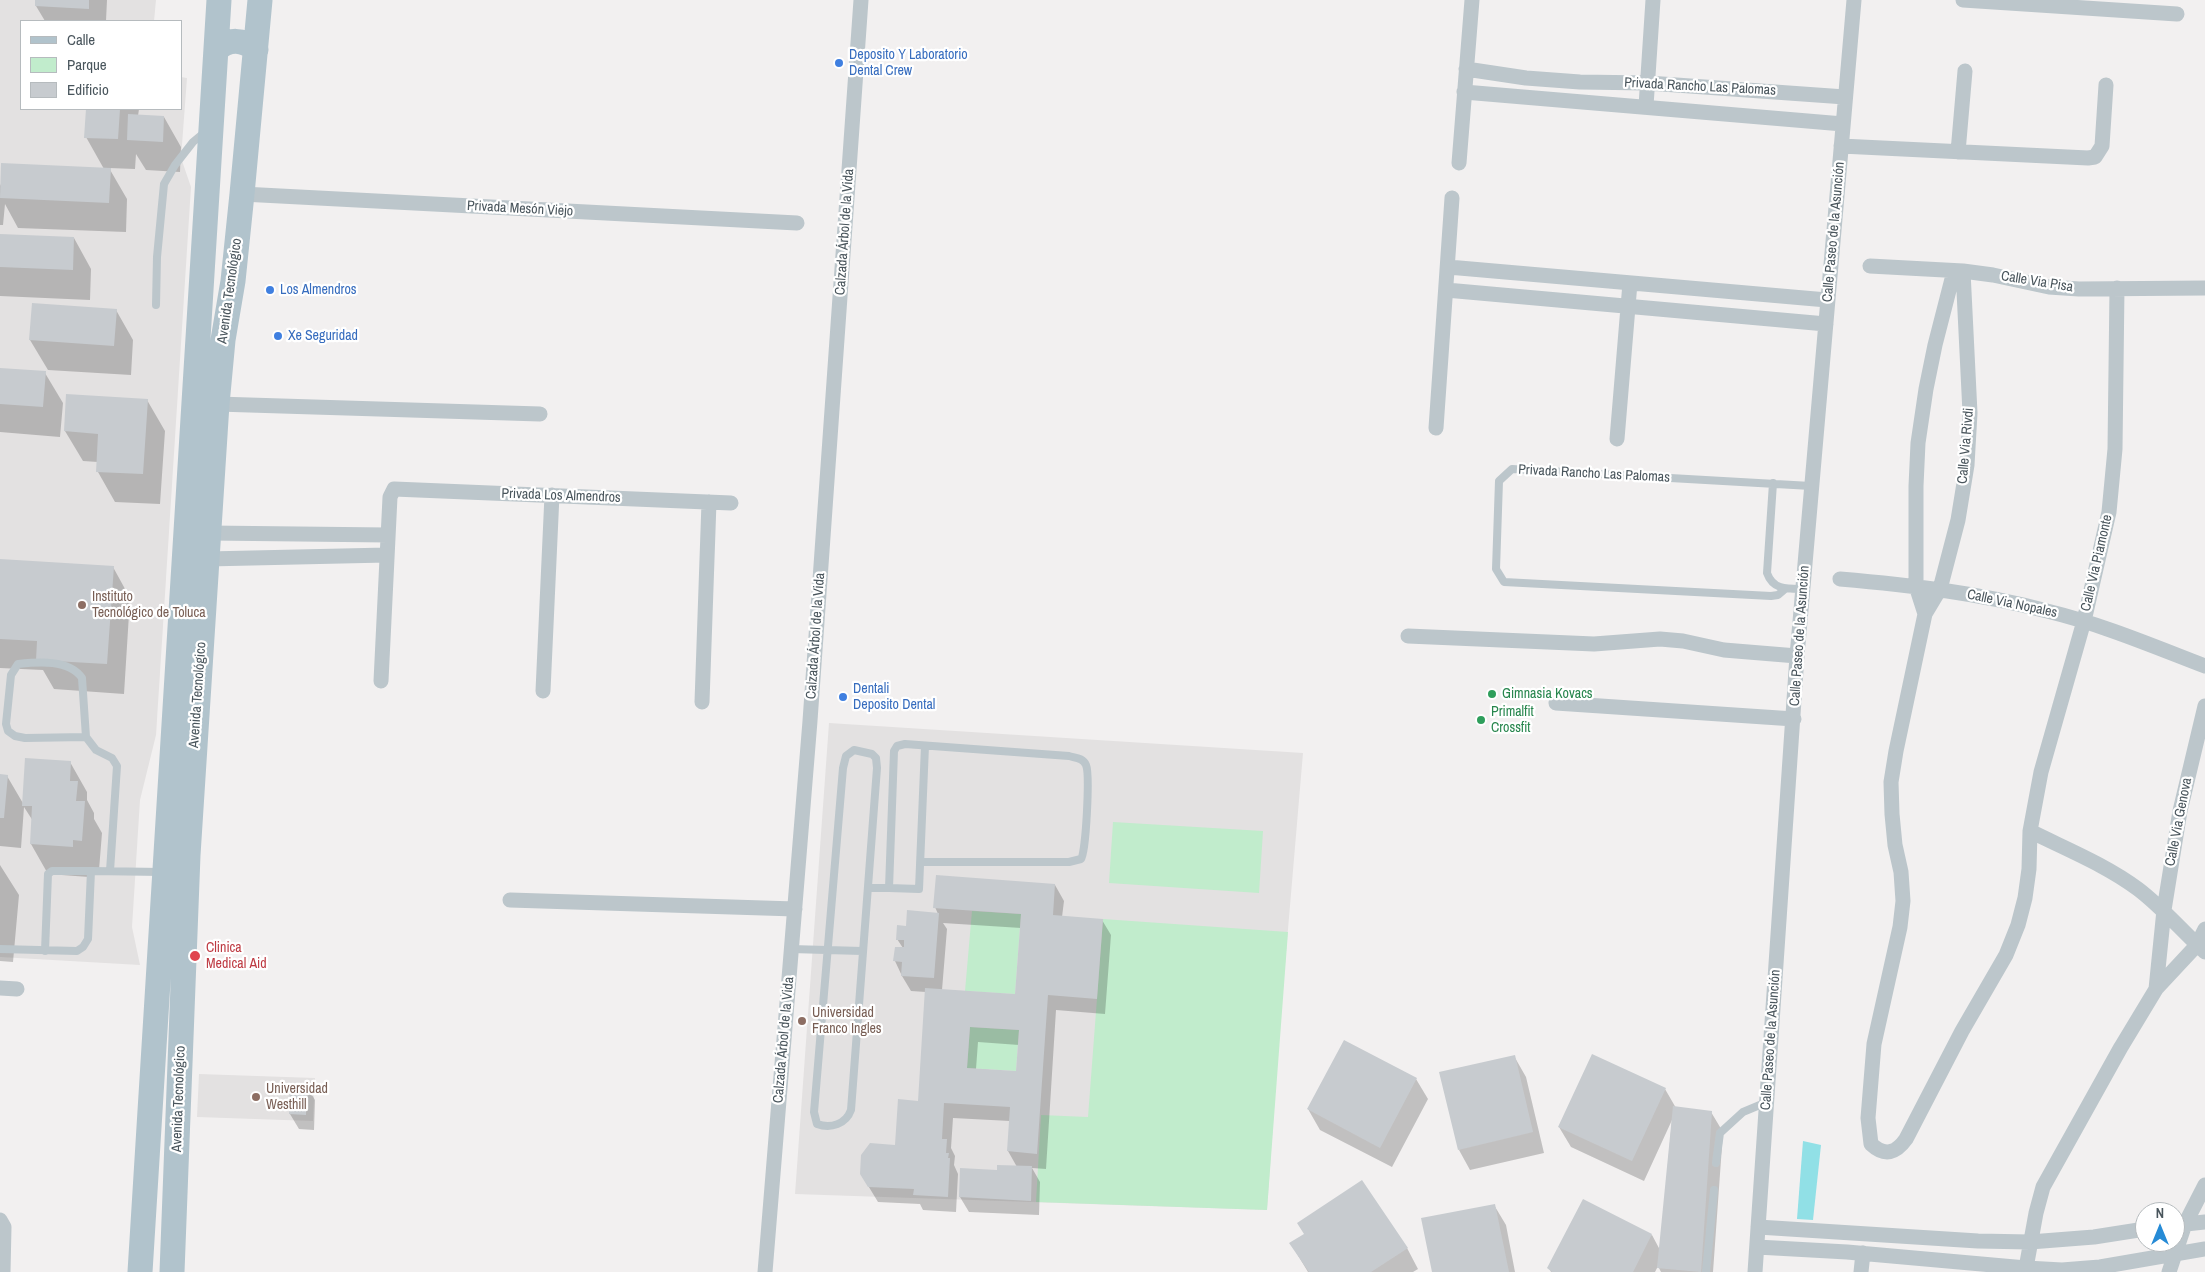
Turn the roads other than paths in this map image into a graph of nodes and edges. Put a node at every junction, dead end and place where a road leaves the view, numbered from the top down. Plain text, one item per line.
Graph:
1 (219, 0) edge
2 (260, 0) edge
3 (861, 0) edge
4 (1472, 0) edge
5 (1653, 0) edge
6 (1854, 0) edge
7 (1963, 0) edge
8 (2038, 2) edge
9 (2178, 14) dead end
10 (216, 50) junction
11 (256, 50) junction
12 (1466, 69) junction
13 (1965, 71) dead end
14 (1648, 83) junction
15 (2106, 85) dead end
16 (1464, 92) junction
17 (1845, 97) junction
18 (1646, 106) junction
19 (1843, 124) junction
20 (211, 127) junction
21 (1842, 146) junction
22 (1958, 152) junction
23 (1459, 163) dead end
24 (242, 194) junction
25 (1452, 198) dead end
26 (798, 223) dead end
27 (1870, 266) dead end
28 (1448, 267) junction
29 (1959, 271) junction
30 (1630, 283) junction
31 (2117, 288) junction
32 (2205, 288) edge
33 (1446, 290) junction
34 (1827, 300) junction
35 (156, 305) dead end
36 (1628, 306) junction
37 (1826, 324) junction
38 (217, 404) junction
39 (540, 414) dead end
40 (1436, 428) dead end
41 (1617, 439) dead end
42 (1772, 483) junction
43 (1811, 486) junction
44 (552, 495) junction
45 (709, 502) junction
46 (731, 503) dead end
47 (221, 533) junction
48 (335, 534) junction
49 (388, 535) junction
50 (387, 555) junction
51 (337, 557) junction
52 (207, 559) junction
53 (233, 559) junction
54 (1840, 579) dead end
55 (1916, 586) junction
56 (1785, 589) junction
57 (1802, 589) junction
58 (1940, 589) junction
59 (1925, 614) junction
60 (2084, 621) junction
61 (1408, 636) dead end
62 (1797, 656) junction
63 (2205, 666) edge
64 (381, 681) dead end
65 (543, 691) dead end
66 (702, 702) dead end
67 (1556, 703) dead end
68 (2205, 706) edge
69 (1794, 719) junction
70 (86, 737) junction
71 (925, 746) junction
72 (1891, 782) joint
73 (2030, 831) junction
74 (921, 862) junction
75 (91, 871) junction
76 (110, 871) junction
77 (164, 872) junction
78 (868, 888) junction
79 (889, 888) junction
80 (510, 900) dead end
81 (795, 909) junction
82 (2164, 910) junction
83 (2205, 928) edge
84 (0, 949) edge
85 (791, 949) junction
86 (2201, 949) edge
87 (827, 950) junction
88 (45, 951) junction
89 (862, 951) junction
90 (0, 988) edge
91 (17, 989) dead end
92 (2156, 989) junction
93 (1767, 1102) junction
94 (1716, 1162) dead end
95 (2205, 1185) edge
96 (1714, 1190) dead end
97 (2185, 1216) edge
98 (0, 1220) edge
99 (2205, 1222) edge
100 (2185, 1224) edge
101 (1758, 1226) junction
102 (2135, 1231) edge
103 (1892, 1235) junction
104 (2030, 1242) junction
105 (1756, 1247) junction
106 (2205, 1249) edge
107 (2174, 1252) edge
108 (1863, 1254) junction
109 (1890, 1256) junction
110 (2173, 1256) junction
111 (2026, 1270) edge
112 (4, 1272) edge
113 (140, 1272) edge
114 (172, 1272) edge
115 (765, 1272) edge
116 (1706, 1272) edge
117 (1755, 1272) edge
118 (1861, 1272) edge
119 (2169, 1272) edge

1 - 10 main road, Avenida Tecnológico
2 - 11 main road, Avenida Tecnológico
3 - 81 street, Calzada Árbol de la Vida
4 - 12 street
5 - 14 street
6 - 17 street, Calle Paseo de la Asunción
7 - 8 street
8 - 9 street
10 - 11 main road
10 - 20 main road, Avenida Tecnológico
11 - 24 main road, Avenida Tecnológico
12 - 14 street, Privada Rancho Las Palomas
12 - 16 street
13 - 22 street
14 - 17 street, Privada Rancho Las Palomas
14 - 18 street
15 - 22 street
16 - 18 street, Privada Rancho Las Palomas
16 - 23 street
17 - 19 street, Calle Paseo de la Asunción
18 - 19 street, Privada Rancho Las Palomas
19 - 21 street, Calle Paseo de la Asunción
20 - 35 lane
20 - 77 main road, Avenida Tecnológico
21 - 22 street
21 - 34 street, Calle Paseo de la Asunción
24 - 26 street, Privada Mesón Viejo
24 - 38 main road, Avenida Tecnológico
25 - 28 street
27 - 29 street, Calle Via Pisa
28 - 30 street
28 - 33 street
29 - 31 street, Calle Via Pisa
29 - 55 street, Calle Via Rivdi
29 - 58 street, Calle Via Rivdi
30 - 34 street
30 - 36 street
31 - 32 street, Calle Via Pisa
31 - 60 street, Calle Via Piamonte
33 - 36 street
33 - 40 street
34 - 37 street, Calle Paseo de la Asunción
36 - 37 street
36 - 41 street
37 - 43 street, Calle Paseo de la Asunción
38 - 39 street
38 - 47 main road, Avenida Tecnológico
42 - 43 lane, Privada Rancho Las Palomas
42 - 56 lane
42 - 56 lane, Privada Rancho Las Palomas
43 - 57 street, Calle Paseo de la Asunción
44 - 45 street, Privada Los Almendros
44 - 49 street, Privada Los Almendros
44 - 65 street
45 - 46 street, Privada Los Almendros
45 - 66 street
47 - 48 street
47 - 52 main road, Avenida Tecnológico
47 - 53 street
48 - 49 street
48 - 51 street
49 - 50 street
50 - 51 street
50 - 64 street
51 - 53 street
52 - 53 street
52 - 114 main road, Avenida Tecnológico
54 - 55 street, Calle Via Nopales
55 - 58 street, Calle Via Nopales
55 - 59 street, Calle Via Rivdi
56 - 57 lane
57 - 62 street, Calle Paseo de la Asunción
58 - 59 street, Calle Via Rivdi
58 - 60 street, Calle Via Nopales
59 - 72 street, Calle Via Rivdi
60 - 63 street, Calle Via Nopales
60 - 73 street, Calle Via Piamonte
61 - 62 street
62 - 69 street, Calle Paseo de la Asunción
67 - 69 street
68 - 82 street, Calle Via Genova
69 - 93 street, Calle Paseo de la Asunción
70 - 70 lane
70 - 76 lane
71 - 74 lane
71 - 74 lane
71 - 79 lane
72 - 73 street, Calle Via Piamonte
73 - 82 street
74 - 79 lane
75 - 76 lane
75 - 88 lane
75 - 88 lane
76 - 77 lane
77 - 113 main road, Avenida Tecnológico
78 - 79 lane
78 - 87 lane
78 - 89 lane
80 - 81 street
81 - 85 street, Calzada Árbol de la Vida
82 - 86 street
82 - 92 street, Calle Via Genova
83 - 86 street
84 - 88 lane
85 - 87 lane
85 - 115 street, Calzada Árbol de la Vida
86 - 92 street
87 - 89 lane
87 - 89 lane
90 - 91 street
92 - 104 street
93 - 94 lane
93 - 101 street, Calle Paseo de la Asunción
95 - 97 street
96 - 116 lane
98 - 112 street
99 - 100 street
101 - 103 street
101 - 105 street, Calle Paseo de la Asunción
102 - 104 street
103 - 104 street
103 - 109 street
104 - 111 street
105 - 108 street
105 - 117 street, Calle Paseo de la Asunción
106 - 110 street
107 - 110 street
108 - 109 street
108 - 118 street
109 - 111 street
110 - 111 street
110 - 119 street

